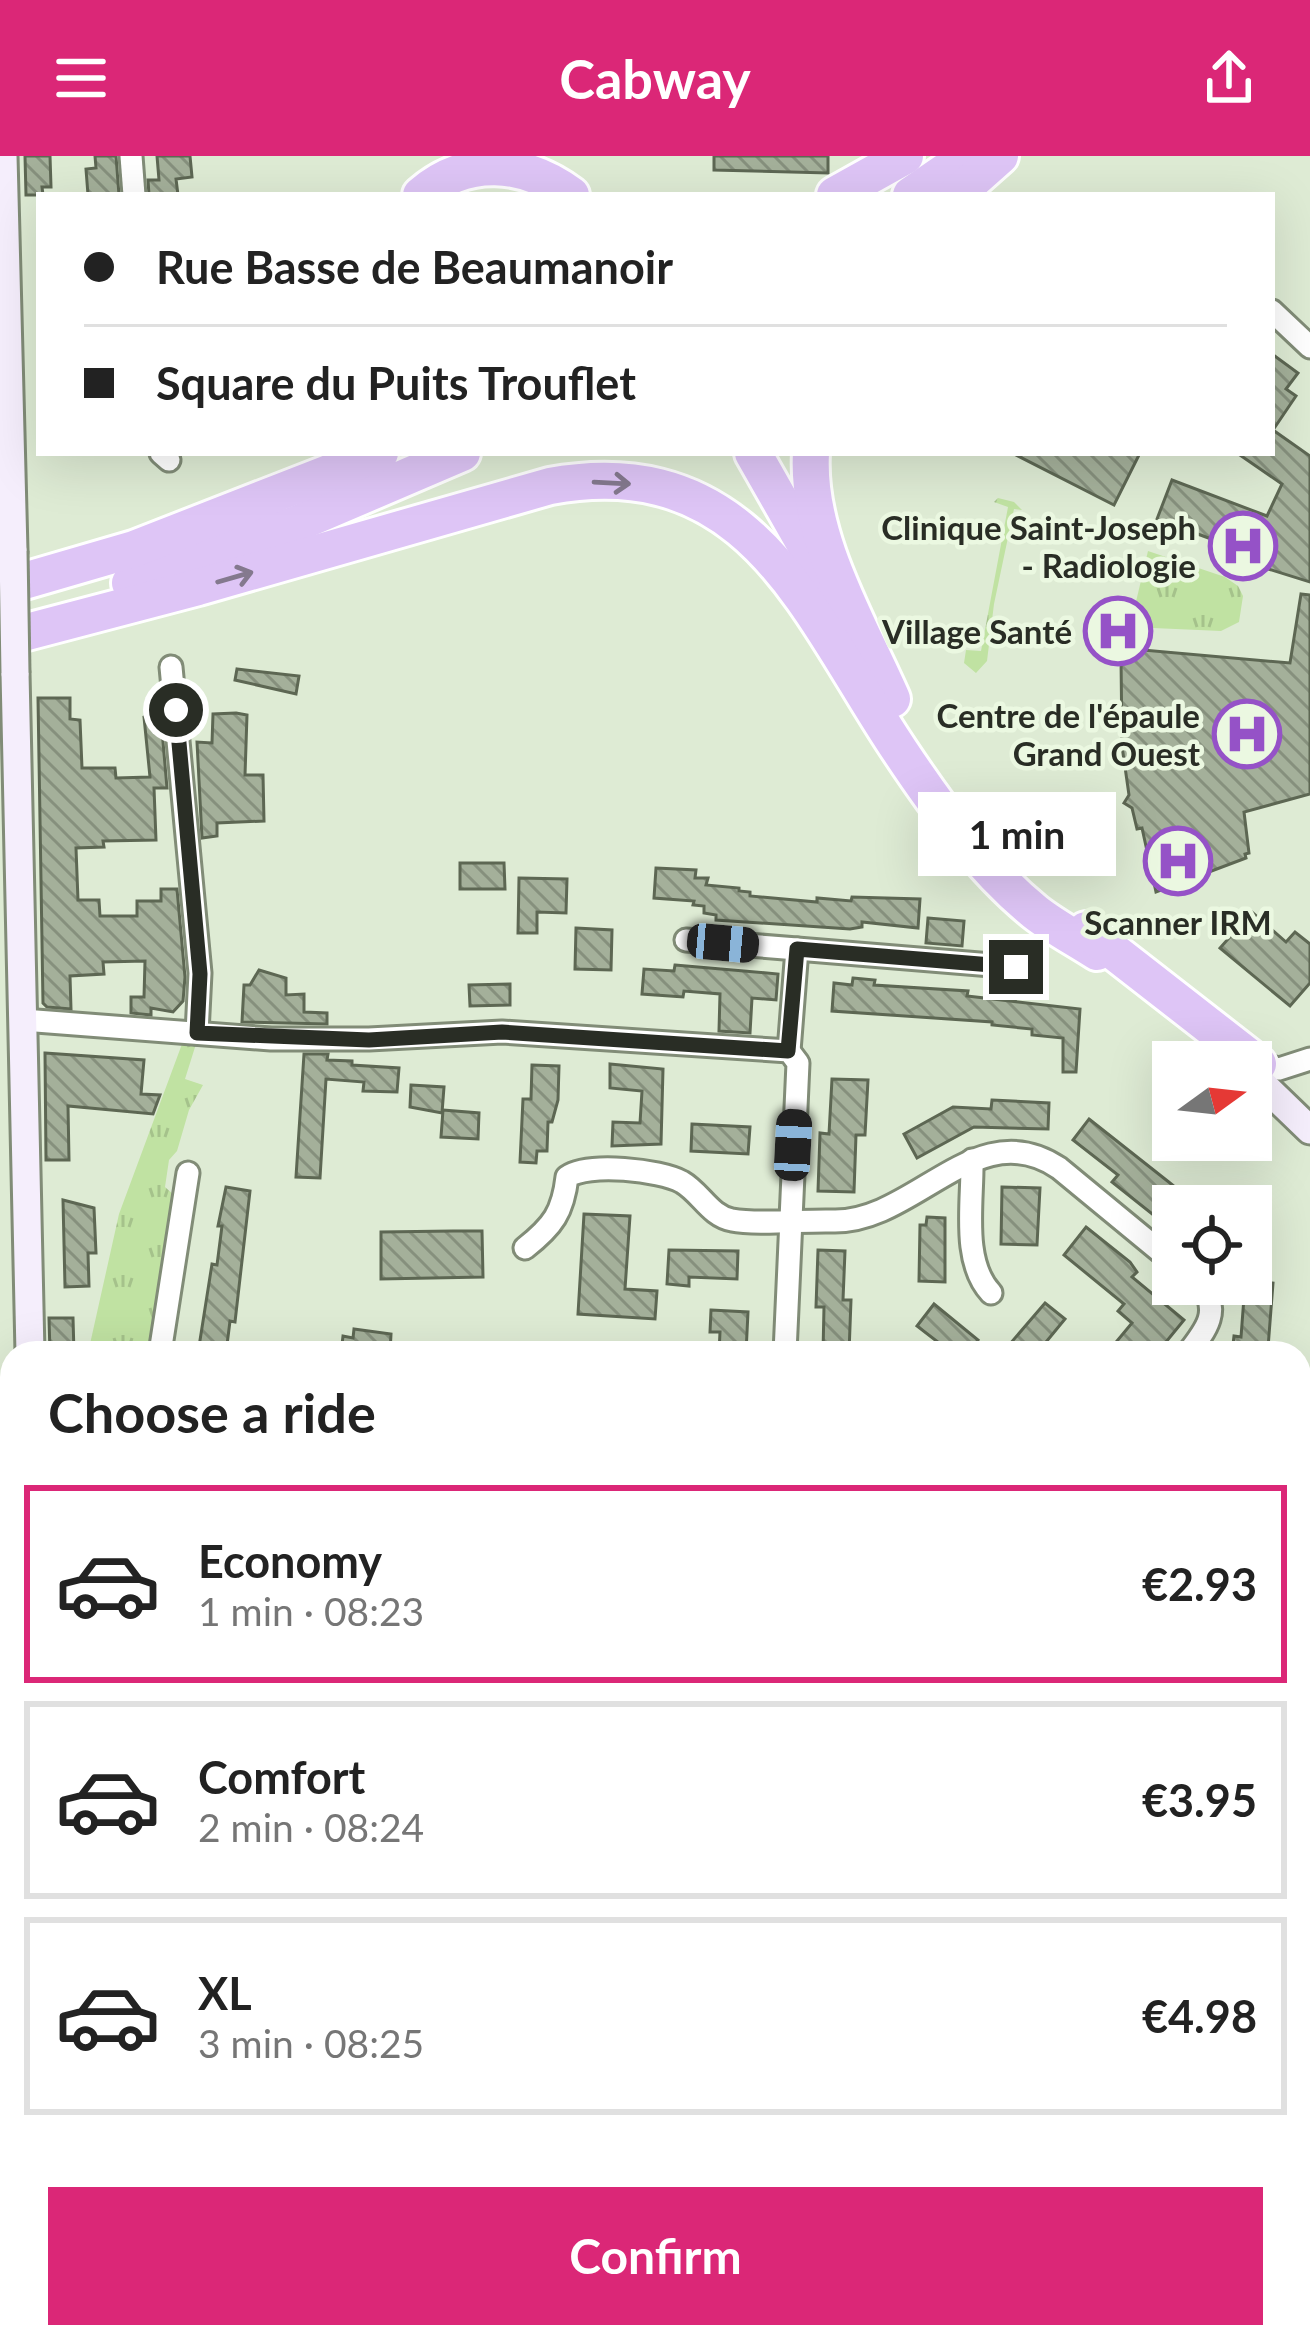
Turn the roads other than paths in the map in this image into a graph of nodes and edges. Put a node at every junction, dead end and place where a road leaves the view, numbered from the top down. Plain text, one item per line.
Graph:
1 (3, 156) edge
2 (131, 156) edge
3 (437, 156) edge
4 (554, 156) edge
5 (908, 156) edge
6 (968, 156) edge
7 (1000, 156) edge
8 (134, 192) edge
9 (395, 192) edge
10 (425, 192) edge
11 (566, 192) edge
12 (597, 192) edge
13 (841, 192) edge
14 (858, 192) edge
15 (915, 192) edge
16 (959, 192) edge
17 (1275, 314) edge
18 (1310, 347) edge
19 (303, 456) edge
20 (372, 456) edge
21 (456, 456) edge
22 (740, 456) edge
23 (755, 456) edge
24 (811, 456) edge
25 (0, 574) edge
26 (0, 589) edge
27 (0, 622) edge
28 (0, 639) edge
29 (171, 667) dead end
30 (892, 699) junction
31 (992, 847) junction
32 (686, 940) dead end
33 (797, 949) junction
34 (1097, 952) junction
35 (1016, 967) dead end
36 (15, 1024) edge
37 (197, 1033) junction
38 (1215, 1041) edge
39 (1218, 1041) edge
40 (791, 1054) junction
41 (1310, 1059) edge
42 (1272, 1068) edge
43 (1272, 1084) edge
44 (1272, 1091) edge
45 (1310, 1113) edge
46 (1310, 1130) edge
47 (972, 1160) junction
48 (188, 1173) dead end
49 (789, 1220) junction
50 (1152, 1245) edge
51 (525, 1248) dead end
52 (991, 1294) dead end
53 (1211, 1305) edge
54 (29, 1341) edge
55 (162, 1341) edge
56 (785, 1341) edge
57 (1196, 1341) edge

1 - 36 street, bridge
2 - 8 street
3 - 9 highway
4 - 12 highway
5 - 13 highway
5 - 14 highway
6 - 15 highway
7 - 16 highway
10 - 11 highway
17 - 18 street
19 - 25 highway
20 - 26 highway
21 - 27 highway
22 - 31 highway
23 - 30 highway
24 - 30 highway
28 -> 34 highway
29 - 37 street
30 - 31 highway
31 - 34 highway
31 - 39 highway
32 - 33 street
33 - 35 street
33 - 40 street
34 - 38 highway
36 - 37 street
36 - 54 street
37 - 40 street
40 - 49 street
41 - 42 street
43 - 45 street
44 - 46 street
47 - 49 street
47 - 50 street
47 - 52 street
48 - 55 street
49 - 51 street
49 - 56 street
53 - 57 street

